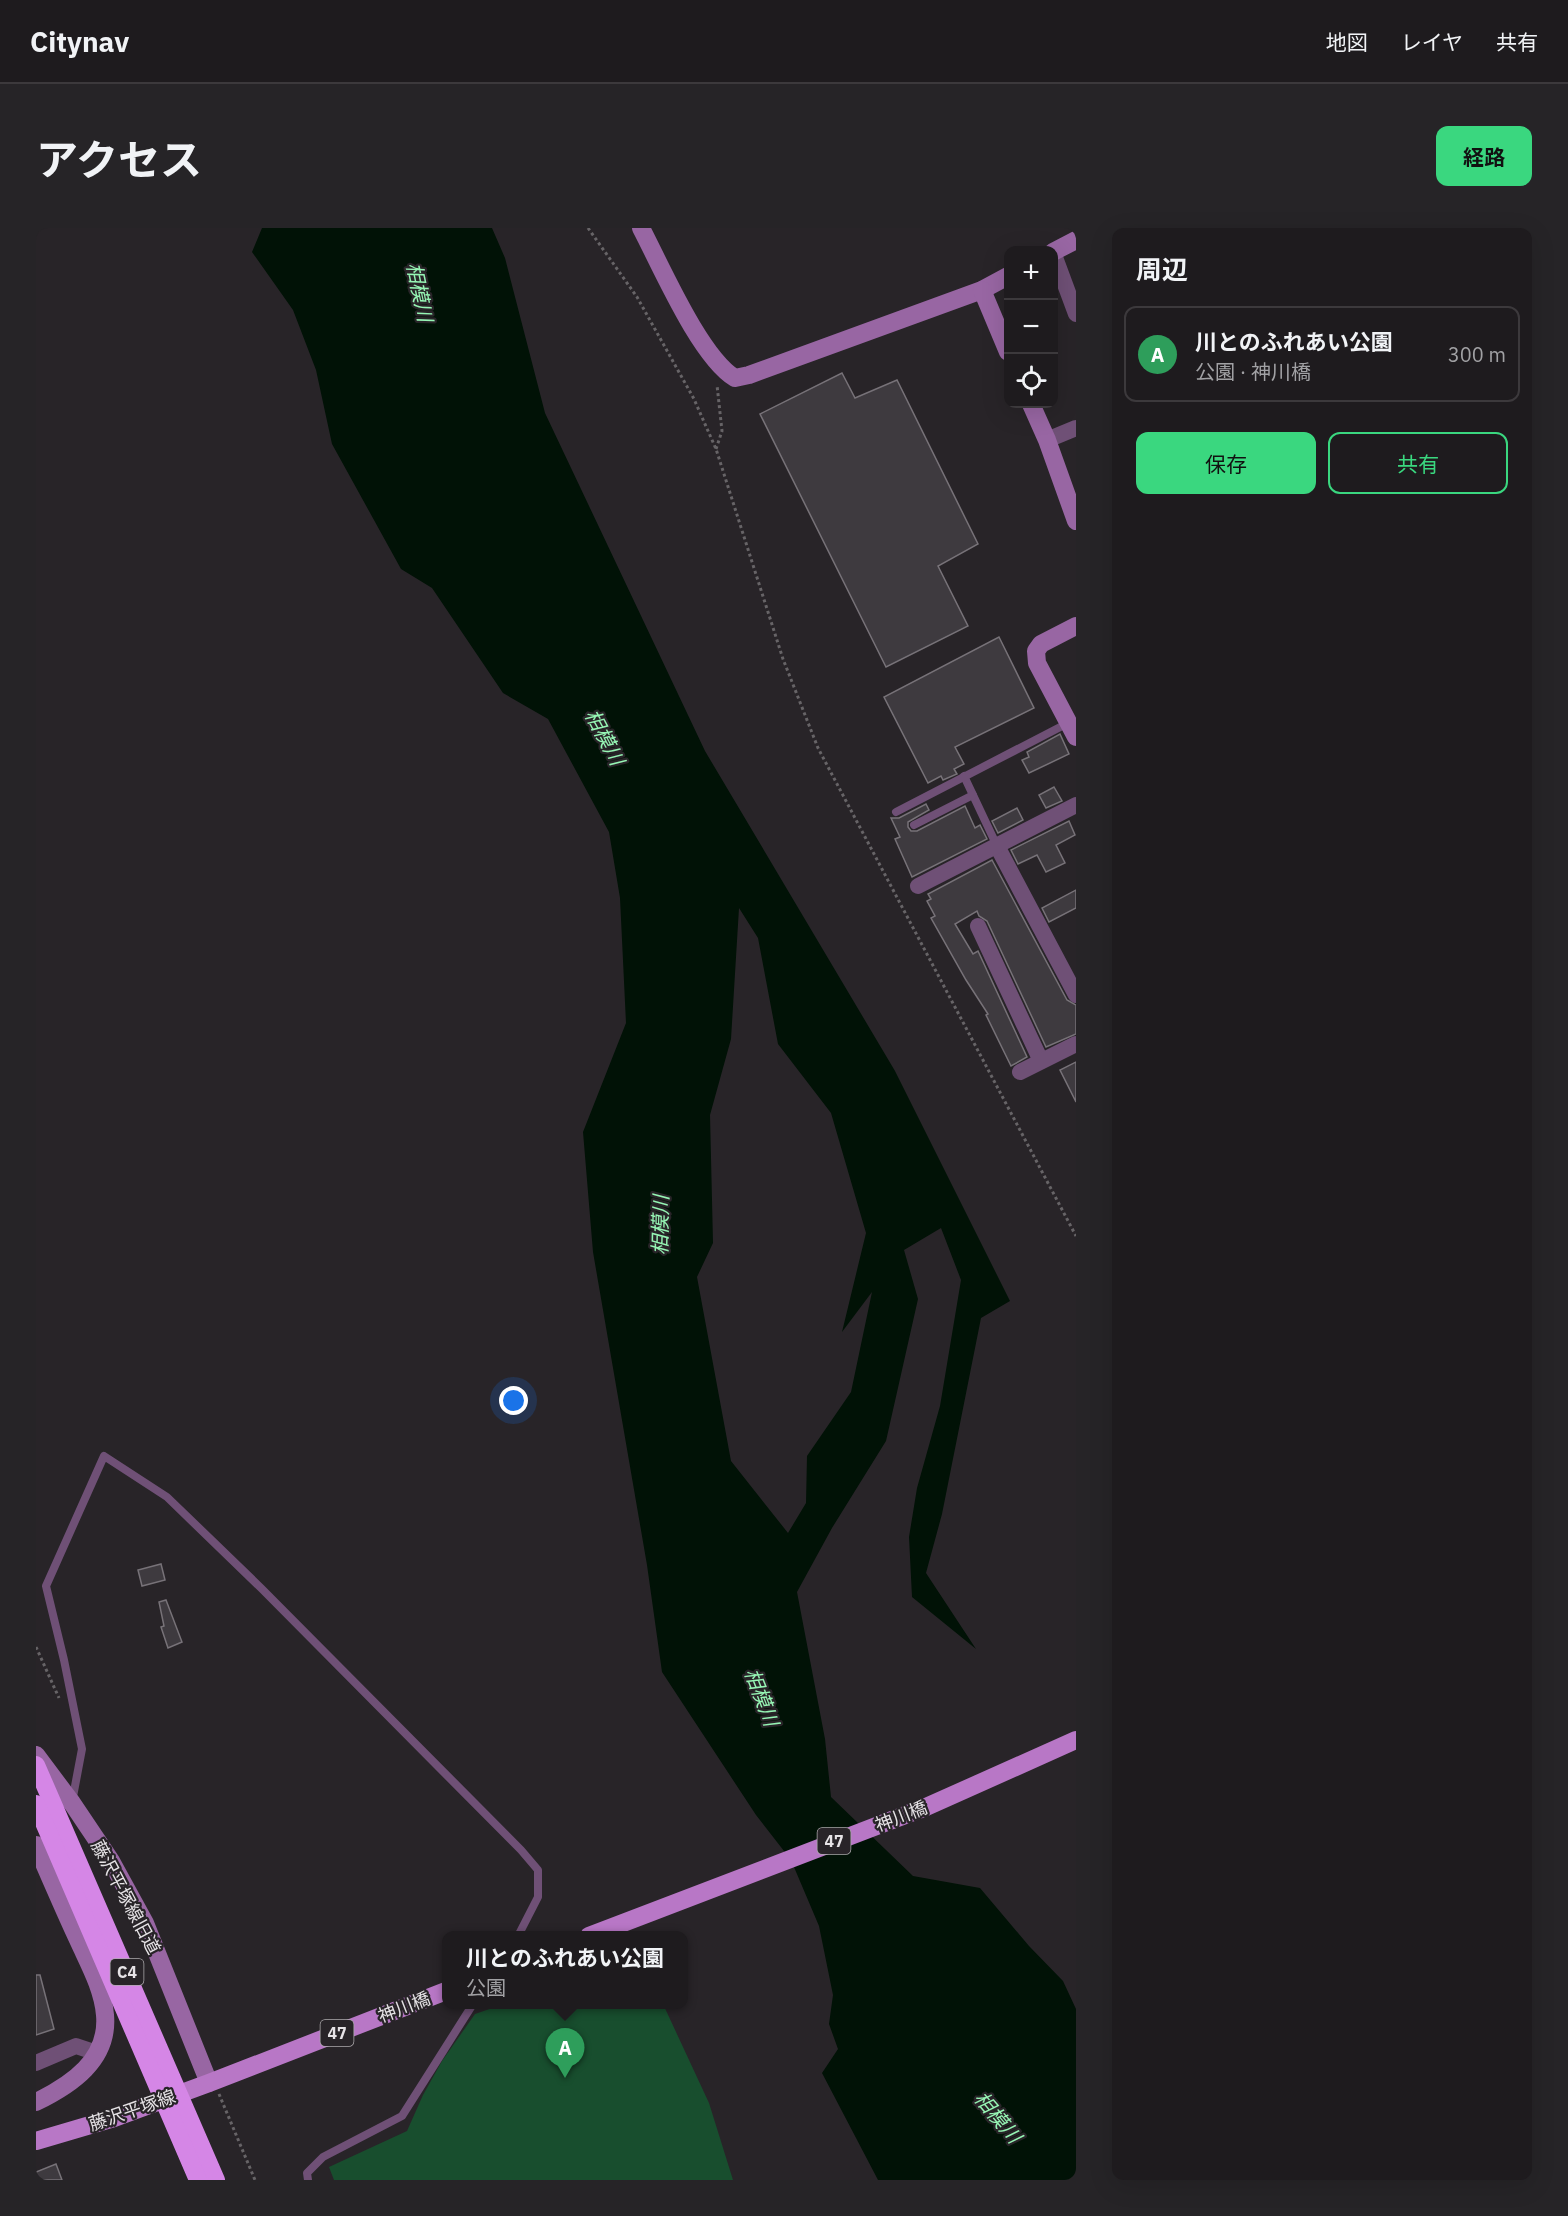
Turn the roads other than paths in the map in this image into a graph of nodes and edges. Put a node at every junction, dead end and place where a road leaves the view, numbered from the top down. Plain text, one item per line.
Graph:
1 (641, 228) edge
2 (1076, 240) edge
3 (1058, 249) edge
4 (1058, 265) edge
5 (1004, 278) edge
6 (982, 290) junction
7 (1076, 314) edge
8 (1004, 342) edge
9 (1033, 408) edge
10 (1076, 428) edge
11 (1047, 440) junction
12 (1076, 521) edge
13 (1076, 626) edge
14 (1072, 730) edge
15 (964, 776) junction
16 (973, 795) junction
17 (1076, 806) edge
18 (896, 812) dead end
19 (914, 825) dead end
20 (997, 846) junction
21 (918, 886) dead end
22 (978, 926) dead end
23 (1076, 995) edge
24 (1076, 1044) edge
25 (1041, 1061) junction
26 (1020, 1072) dead end
27 (1076, 1740) edge
28 (36, 1755) edge
29 (36, 1765) edge
30 (72, 1803) junction
31 (36, 1804) edge
32 (36, 1845) edge
33 (520, 1931) edge
34 (600, 1931) edge
35 (442, 1993) edge
36 (470, 2009) edge
37 (105, 2015) junction
38 (97, 2053) junction
39 (36, 2062) edge
40 (165, 2078) dead end
41 (217, 2080) junction
42 (36, 2102) edge
43 (180, 2113) dead end
44 (36, 2141) edge
45 (198, 2180) edge
46 (207, 2180) edge
47 (216, 2180) edge
48 (308, 2180) edge

1 - 6 street
2 - 3 street
4 - 7 street
5 - 6 street
6 - 8 street
9 - 11 street
10 - 11 street
11 - 12 street
13 - 14 street
14 - 15 lane
15 - 16 lane
15 - 18 lane
16 - 19 lane
16 - 20 lane
17 - 20 street
20 - 21 street
20 - 23 street
22 - 25 street
24 - 25 street
25 - 26 street
27 - 34 main road, 神川橋 / 47
28 - 30 street, 藤沢平塚線旧道
29 - 47 highway, C4
30 - 33 lane
30 - 41 street, 藤沢平塚線旧道
31 - 45 highway, C4
32 - 37 street
35 - 41 main road, 神川橋 / 47
36 - 48 lane
37 - 38 street
37 - 40 street
38 - 39 street
38 - 42 street
41 - 44 main road, 藤沢平塚線 / 47
43 - 46 street

